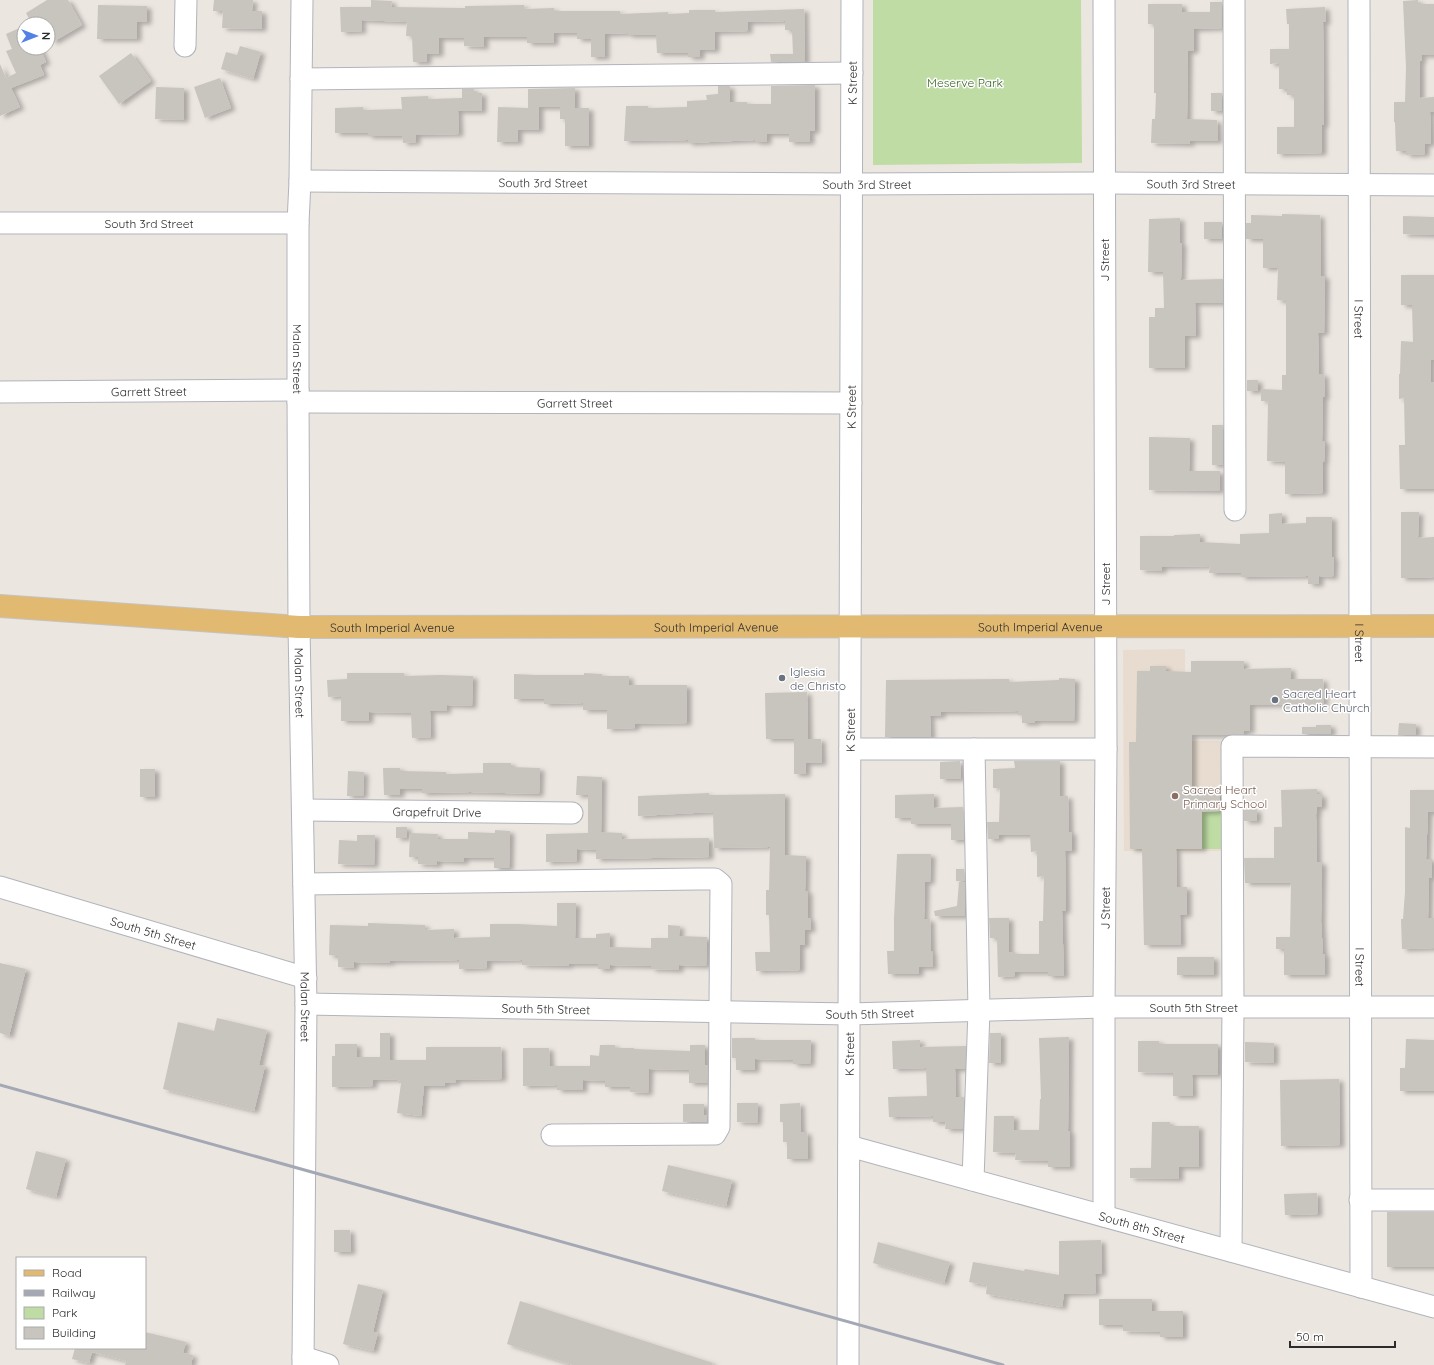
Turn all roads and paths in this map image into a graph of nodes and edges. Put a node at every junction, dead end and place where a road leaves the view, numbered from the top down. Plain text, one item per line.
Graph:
1 (186, 0) edge
2 (302, 0) edge
3 (852, 0) edge
4 (1104, 0) edge
5 (1234, 0) edge
6 (1359, 0) edge
7 (185, 46) dead end
8 (852, 73) junction
9 (301, 79) junction
10 (300, 181) junction
11 (1104, 182) junction
12 (852, 184) junction
13 (1234, 184) junction
14 (1359, 185) junction
15 (1434, 185) edge
16 (298, 222) junction
17 (0, 223) edge
18 (0, 392) edge
19 (298, 396) junction
20 (851, 402) junction
21 (1235, 510) dead end
22 (0, 606) edge
23 (1105, 626) junction
24 (1360, 626) junction
25 (1434, 626) edge
26 (299, 627) junction
27 (851, 627) junction
28 (1360, 747) junction
29 (1434, 747) edge
30 (850, 749) junction
31 (974, 749) junction
32 (1106, 749) junction
33 (303, 810) junction
34 (572, 812) dead end
35 (304, 884) junction
36 (0, 887) edge
37 (306, 978) junction
38 (306, 1004) junction
39 (1104, 1007) junction
40 (1232, 1007) junction
41 (1360, 1007) junction
42 (1434, 1007) edge
43 (979, 1010) junction
44 (720, 1011) junction
45 (850, 1014) junction
46 (552, 1135) dead end
47 (849, 1146) junction
48 (974, 1180) junction
49 (1360, 1200) junction
50 (1434, 1200) edge
51 (1104, 1216) junction
52 (1231, 1251) junction
53 (1361, 1287) junction
54 (1434, 1307) edge
55 (303, 1361) edge
56 (328, 1365) edge
57 (848, 1365) edge

1 - 7 street
2 - 9 street, Malan Street
3 - 8 street, K Street
4 - 11 street, J Street
5 - 13 street
6 - 14 street, I Street
8 - 9 street
8 - 12 street, K Street
9 - 10 street, Malan Street
10 - 12 street, South 3rd Street
10 - 16 street, Malan Street
11 - 12 street, South 3rd Street
11 - 13 street, South 3rd Street
11 - 23 street, J Street
12 - 20 street, K Street
13 - 14 street, South 3rd Street
13 - 21 street
14 - 15 street, South 3rd Street
14 - 24 street, I Street
16 - 17 street, South 3rd Street
16 - 19 street, Malan Street
18 - 19 street, Garrett Street
19 - 20 street, Garrett Street
19 - 26 street, Malan Street
20 - 27 street, K Street
22 - 26 main road, South Imperial Avenue
23 - 24 main road, South Imperial Avenue
23 - 27 main road, South Imperial Avenue
23 - 32 street, J Street
24 - 25 main road, South Imperial Avenue
24 - 28 street, I Street
26 - 27 main road, South Imperial Avenue
26 - 33 street, Malan Street
27 - 30 street, K Street
28 - 29 street
28 - 40 street
28 - 41 street, I Street
30 - 31 street
30 - 45 street, K Street
31 - 32 street
31 - 43 street
32 - 39 street, J Street
33 - 34 street, Grapefruit Drive
33 - 35 street, Malan Street
35 - 37 street, Malan Street
35 - 44 street
36 - 37 street, South 5th Street
37 - 38 street, Malan Street
38 - 44 street, South 5th Street
38 - 55 street, Malan Street
39 - 40 street, South 5th Street
39 - 43 street, South 5th Street
39 - 51 street, J Street
40 - 41 street, South 5th Street
40 - 52 street
41 - 42 street, South 5th Street
41 - 49 street, I Street
43 - 45 street, South 5th Street
43 - 48 street
44 - 45 street, South 5th Street
44 - 46 street
45 - 47 street, K Street
47 - 48 street, South 8th Street
47 - 57 street, K Street
48 - 51 street, South 8th Street
49 - 50 street
49 - 53 street, I Street
51 - 52 street, South 8th Street
52 - 53 street, South 8th Street
53 - 54 street, South 8th Street
55 - 56 street

